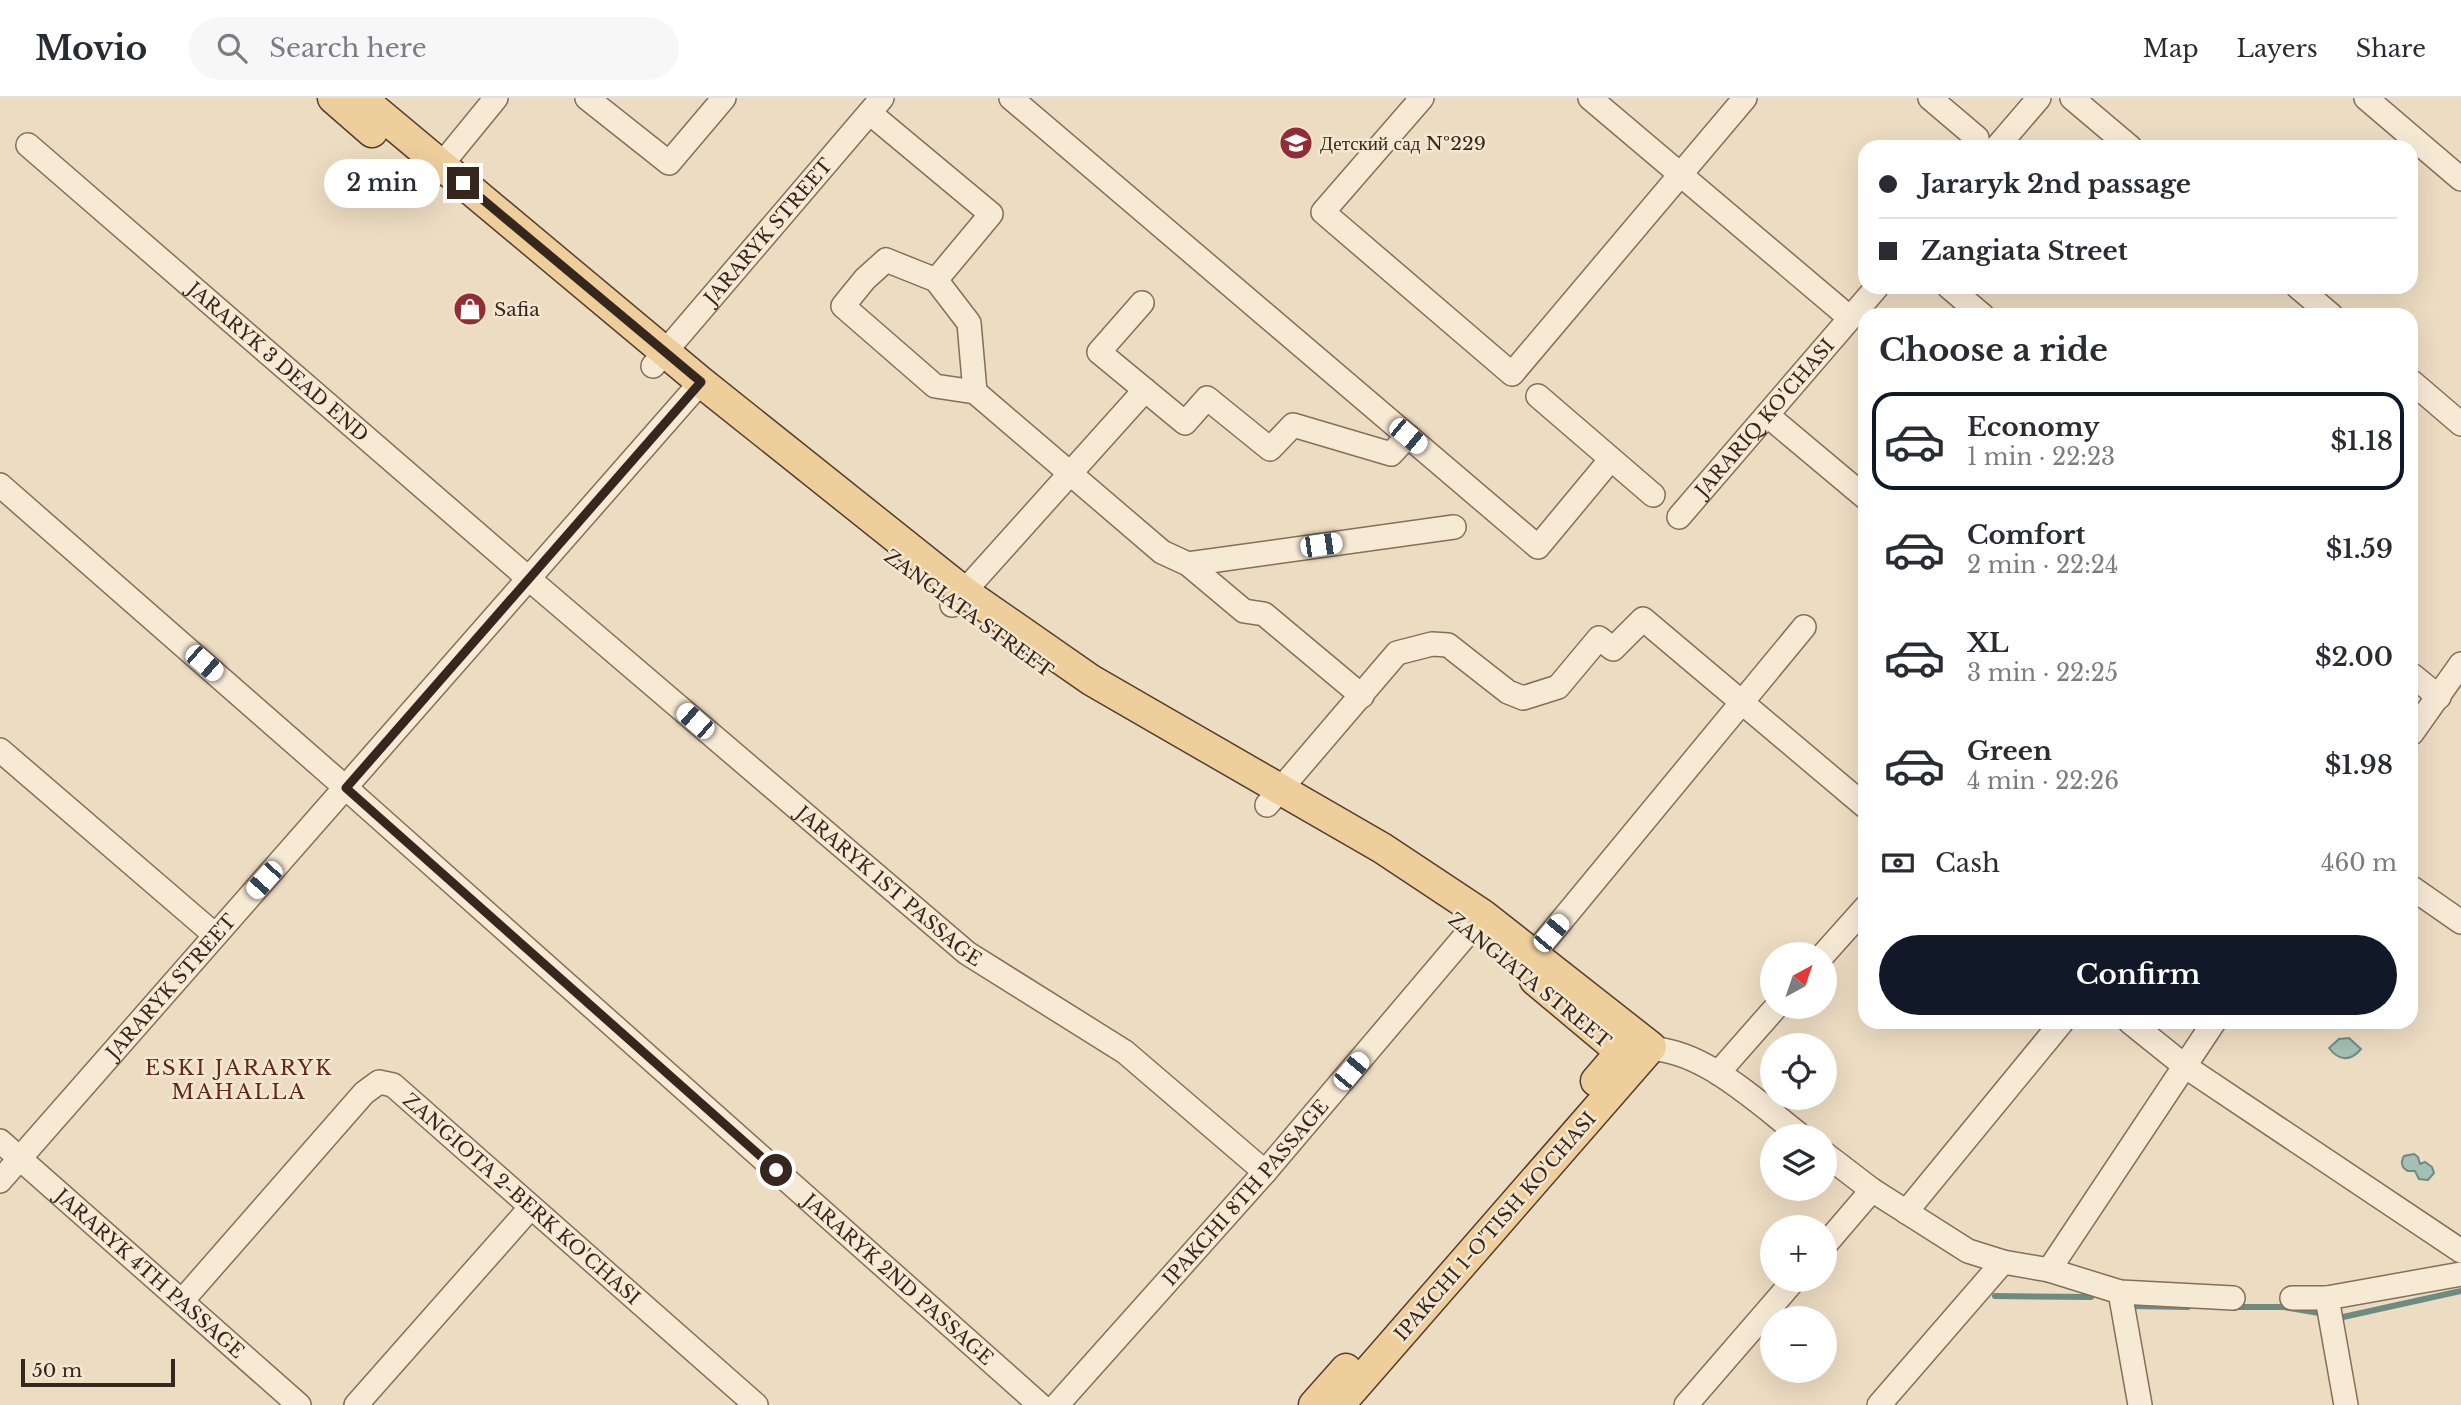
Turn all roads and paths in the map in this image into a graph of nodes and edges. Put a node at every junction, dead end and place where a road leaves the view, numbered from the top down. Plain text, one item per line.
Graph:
1 (332, 98) edge
2 (361, 98) edge
3 (496, 98) edge
4 (587, 98) edge
5 (724, 98) edge
6 (1011, 98) edge
7 (1422, 98) edge
8 (1590, 98) edge
9 (1745, 98) edge
10 (1930, 98) edge
11 (2039, 98) edge
12 (2072, 98) edge
13 (2366, 98) edge
14 (876, 106) edge
15 (1989, 140) edge
16 (1991, 140) edge
17 (2122, 140) edge
18 (2415, 140) edge
19 (2418, 142) edge
20 (28, 145) dead end
21 (435, 173) junction
22 (1681, 176) junction
23 (2461, 179) edge
24 (936, 280) junction
25 (1871, 294) edge
26 (1957, 294) edge
27 (2306, 294) edge
28 (1142, 303) dead end
29 (1859, 308) edge
30 (1974, 308) edge
31 (2323, 308) edge
32 (1858, 309) edge
33 (1850, 318) junction
34 (659, 359) junction
35 (2418, 387) edge
36 (695, 389) junction
37 (1144, 390) junction
38 (975, 392) junction
39 (1538, 396) dead end
40 (1767, 415) junction
41 (2461, 424) edge
42 (1408, 436) junction
43 (1611, 459) junction
44 (1069, 473) junction
45 (0, 485) edge
46 (1858, 491) edge
47 (1653, 495) dead end
48 (1679, 517) dead end
49 (1454, 527) dead end
50 (1188, 564) junction
51 (528, 578) junction
52 (957, 598) junction
53 (1804, 627) dead end
54 (2461, 664) edge
55 (2418, 680) edge
56 (1362, 696) junction
57 (2438, 697) junction
58 (1742, 702) junction
59 (2418, 725) edge
60 (0, 750) edge
61 (346, 788) junction
62 (1274, 797) junction
63 (1858, 800) edge
64 (2418, 892) edge
65 (1858, 916) edge
66 (1478, 922) junction
67 (2461, 922) edge
68 (215, 935) junction
69 (1835, 942) edge
70 (1534, 954) junction
71 (1766, 1019) edge
72 (2056, 1029) edge
73 (2139, 1029) edge
74 (2210, 1029) edge
75 (1651, 1047) junction
76 (1621, 1052) junction
77 (2186, 1067) junction
78 (1718, 1073) junction
79 (1785, 1124) edge
80 (0, 1141) edge
81 (20, 1158) junction
82 (1837, 1163) edge
83 (1265, 1172) junction
84 (0, 1181) edge
85 (1872, 1190) junction
86 (531, 1207) junction
87 (1906, 1212) junction
88 (1837, 1231) edge
89 (2461, 1251) edge
90 (2003, 1262) junction
91 (2049, 1270) junction
92 (2461, 1274) edge
93 (1784, 1292) edge
94 (2120, 1292) junction
95 (2233, 1298) dead end
96 (2292, 1298) dead end
97 (2327, 1298) junction
98 (182, 1301) junction
99 (299, 1405) edge
100 (356, 1405) edge
101 (756, 1405) edge
102 (1040, 1405) edge
103 (1057, 1405) edge
104 (1314, 1405) edge
105 (1339, 1405) edge
106 (1686, 1405) edge
107 (1879, 1405) edge
108 (2140, 1405) edge
109 (2346, 1405) edge

1 - 21 main road, ZANGIATA STREET
2 - 21 main road, ZANGIATA STREET
3 - 21 street
4 - 5 street
6 - 42 street
7 - 22 street
8 - 22 street
9 - 22 street
10 - 15 street
11 - 16 street
12 - 17 street
13 - 18 street
14 - 24 street
14 - 34 street, JARARYK STREET
19 - 23 street
20 - 51 street, JARARYK 3 DEAD END
21 - 34 main road, ZANGIATA STREET
22 - 33 street
24 - 38 street
24 - 38 street
25 - 29 street, JARARIQ KO'CHASI
26 - 30 street
27 - 31 street
28 - 37 street
32 - 33 street, JARARIQ KO'CHASI
33 - 40 street, JARARIQ KO'CHASI
34 - 36 main road, ZANGIATA STREET
35 - 41 street
36 - 51 street, JARARYK STREET
36 - 52 main road, ZANGIATA STREET
37 - 42 street
37 - 44 street
38 - 44 street
39 - 43 street
40 - 46 street
40 - 48 street, JARARIQ KO'CHASI
42 - 43 street
43 - 47 street
44 - 50 street
44 - 52 street
45 - 61 street, JARARYK 2ND PASSAGE
49 - 50 street
50 - 56 street
51 - 61 street, JARARYK STREET
51 - 83 street, JARARYK 1ST PASSAGE
52 - 62 main road, ZANGIATA STREET
53 - 58 street
54 - 57 street
55 - 57 street
56 - 58 street
56 - 62 street
57 - 59 street
58 - 63 street
58 - 70 street
60 - 68 street
61 - 68 street, JARARYK STREET
61 - 102 street, JARARYK 2ND PASSAGE
62 - 66 main road, ZANGIATA STREET
64 - 67 street
65 - 69 street
66 - 70 main road, ZANGIATA STREET
66 - 76 main road, ZANGIATA STREET
66 - 83 street, IPAKCHI 8TH PASSAGE
68 - 81 street, JARARYK STREET
70 - 75 main road, ZANGIATA STREET
71 - 78 street
72 - 87 street
73 - 77 street
74 - 77 street
75 - 76 street, ZANGIATA STREET
75 - 78 street, ZANGIATA STREET
75 - 105 main road, IPAKCHI 1-O'TISH KO'CHASI
76 - 104 main road, IPAKCHI 1-O'TISH KO'CHASI
77 - 89 street
77 - 91 street
78 - 79 street, ZANGIATA STREET
80 - 81 street, JARARYK 4TH PASSAGE
81 - 84 street, JARARYK STREET
81 - 98 street, JARARYK 4TH PASSAGE
82 - 85 street
83 - 103 street, IPAKCHI 8TH PASSAGE
85 - 87 street
85 - 88 street
86 - 98 street, ZANGIOTA 2-BERK KO'CHASI
86 - 100 street
86 - 101 street, ZANGIOTA 2-BERK KO'CHASI
87 - 90 street
90 - 91 street
90 - 107 street
91 - 94 street
92 - 97 street
93 - 106 street
94 - 95 street
94 - 108 street
96 - 97 street
97 - 109 street
98 - 99 street, JARARYK 4TH PASSAGE

